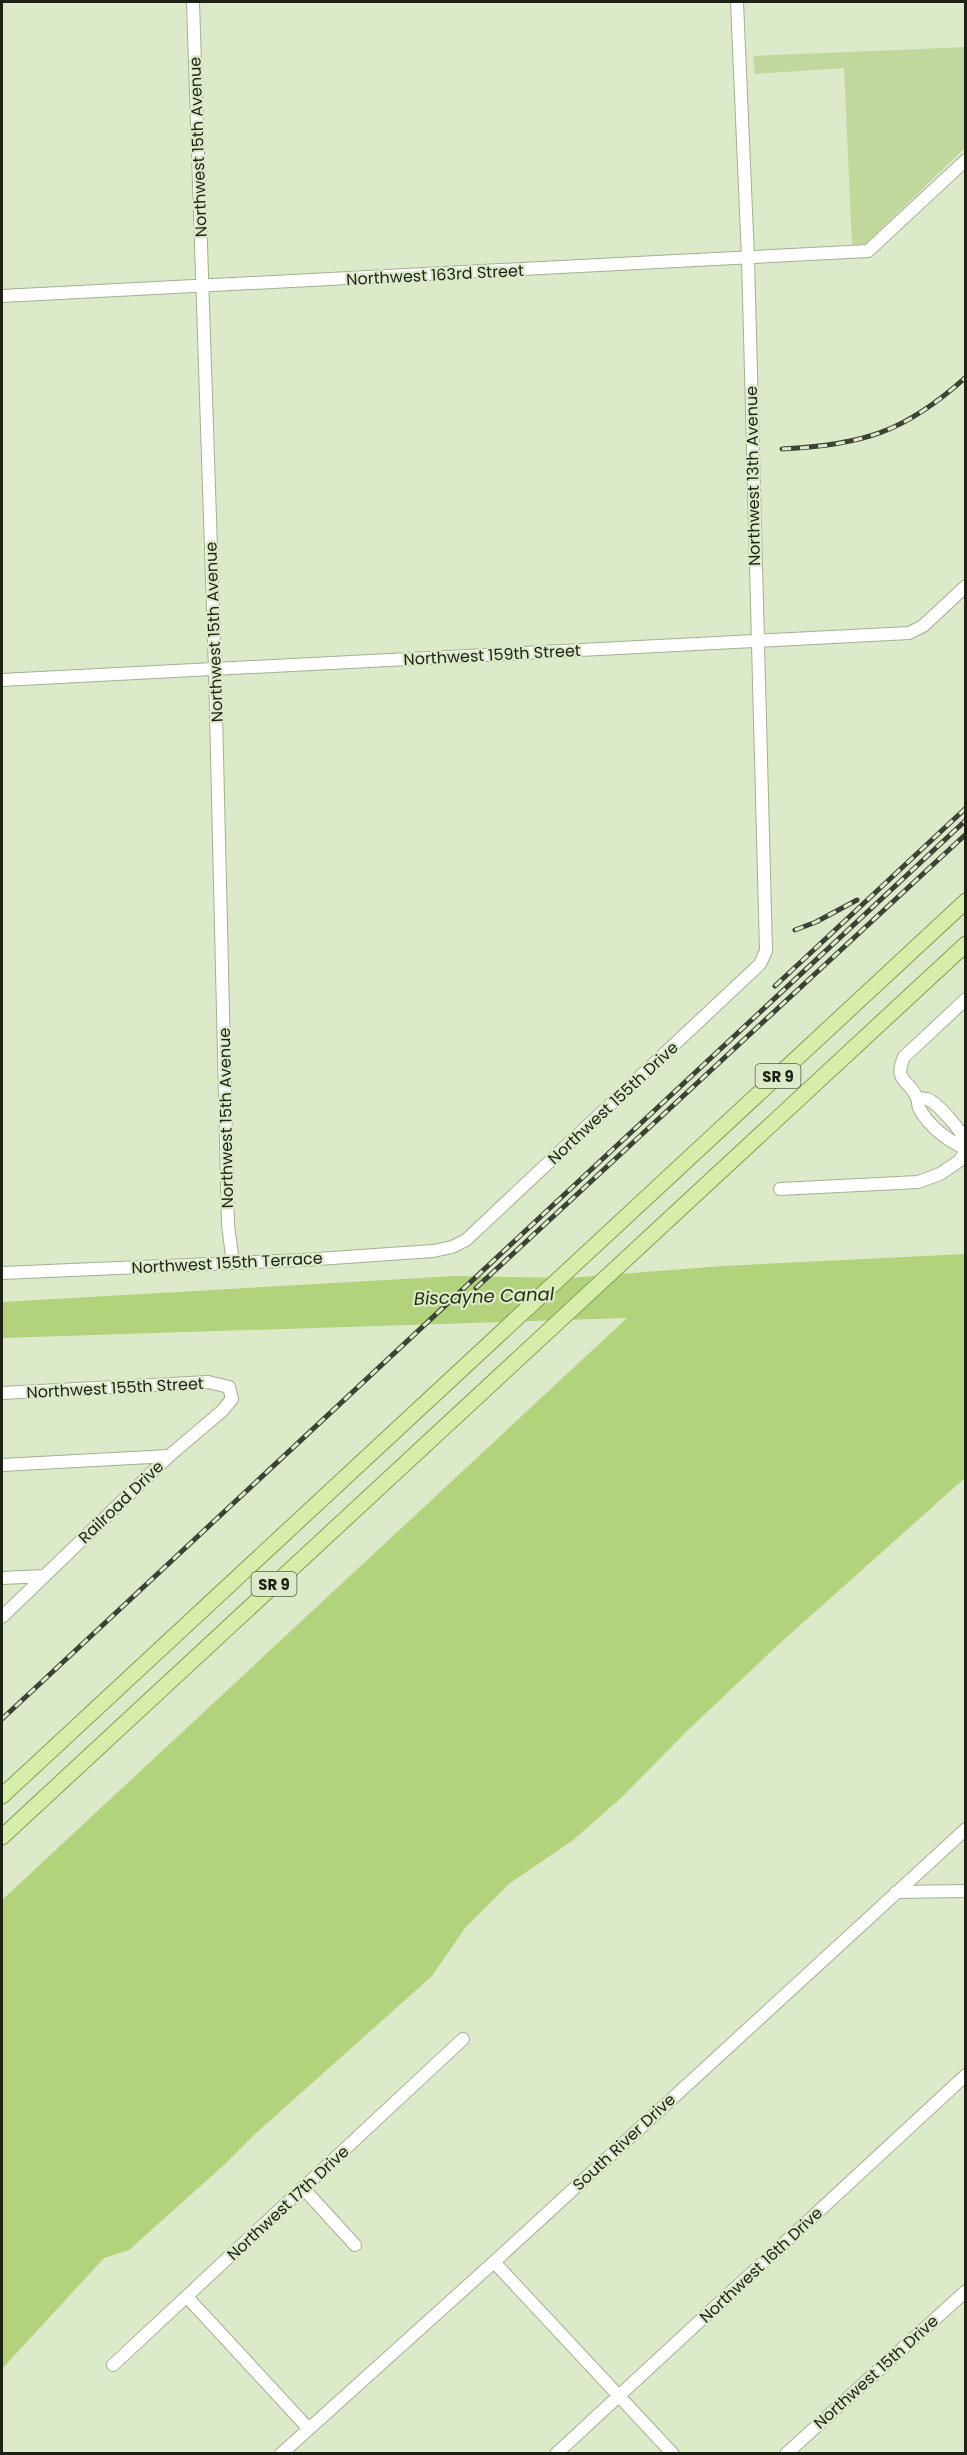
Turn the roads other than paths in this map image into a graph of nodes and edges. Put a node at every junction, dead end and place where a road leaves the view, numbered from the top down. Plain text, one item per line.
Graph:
1 (193, 2) edge
2 (737, 2) edge
3 (966, 160) edge
4 (748, 258) junction
5 (203, 287) junction
6 (2, 296) edge
7 (966, 586) edge
8 (757, 641) junction
9 (215, 670) junction
10 (2, 680) edge
11 (966, 901) edge
12 (966, 944) edge
13 (766, 951) joint
14 (966, 999) edge
15 (917, 1098) junction
16 (966, 1144) edge
17 (966, 1150) edge
18 (780, 1189) dead end
19 (452, 1247) joint
20 (233, 1263) junction
21 (2, 1273) edge
22 (229, 1387) joint
23 (2, 1393) edge
24 (169, 1456) junction
25 (2, 1465) edge
26 (45, 1576) junction
27 (2, 1578) edge
28 (2, 1617) edge
29 (2, 1796) edge
30 (966, 1829) edge
31 (2, 1837) edge
32 (966, 1891) edge
33 (896, 1892) junction
34 (463, 2039) dead end
35 (966, 2075) edge
36 (303, 2188) junction
37 (355, 2246) dead end
38 (494, 2262) junction
39 (966, 2291) edge
40 (188, 2298) junction
41 (112, 2366) dead end
42 (619, 2397) junction
43 (308, 2428) junction
44 (281, 2454) edge
45 (556, 2454) edge
46 (673, 2454) edge
47 (786, 2454) edge

1 - 5 street, Northwest 15th Avenue
2 - 4 street, Northwest 13th Avenue
3 - 4 street, Northwest 163rd Street
4 - 5 street, Northwest 163rd Street
4 - 8 street, Northwest 13th Avenue
5 - 6 street, Northwest 163rd Street
5 - 9 street, Northwest 15th Avenue
7 - 8 street, Northwest 159th Street
8 - 9 street, Northwest 159th Street
8 - 13 street, Northwest 13th Avenue
9 - 10 street, Northwest 159th Street
9 - 20 street, Northwest 15th Avenue
11 - 29 main road, SR 9
12 - 31 main road, SR 9
13 - 19 street, Northwest 155th Drive
14 - 15 street
15 - 16 street
15 - 17 street
17 - 18 street
19 - 20 street, Northwest 155th Terrace
20 - 21 street, Northwest 155th Terrace
22 - 23 street, Northwest 155th Street
22 - 24 street, Railroad Drive
24 - 25 street
24 - 26 street, Railroad Drive
26 - 27 street
26 - 28 street, Railroad Drive
30 - 33 street, South River Drive
32 - 33 street
33 - 38 street, South River Drive
34 - 36 street, Northwest 17th Drive
35 - 42 street, Northwest 16th Drive
36 - 37 street
36 - 40 street, Northwest 17th Drive
38 - 42 street
38 - 43 street, South River Drive
39 - 47 street, Northwest 15th Drive
40 - 41 street, Northwest 17th Drive
40 - 43 street
42 - 45 street, Northwest 16th Drive
42 - 46 street
43 - 44 street, South River Drive

